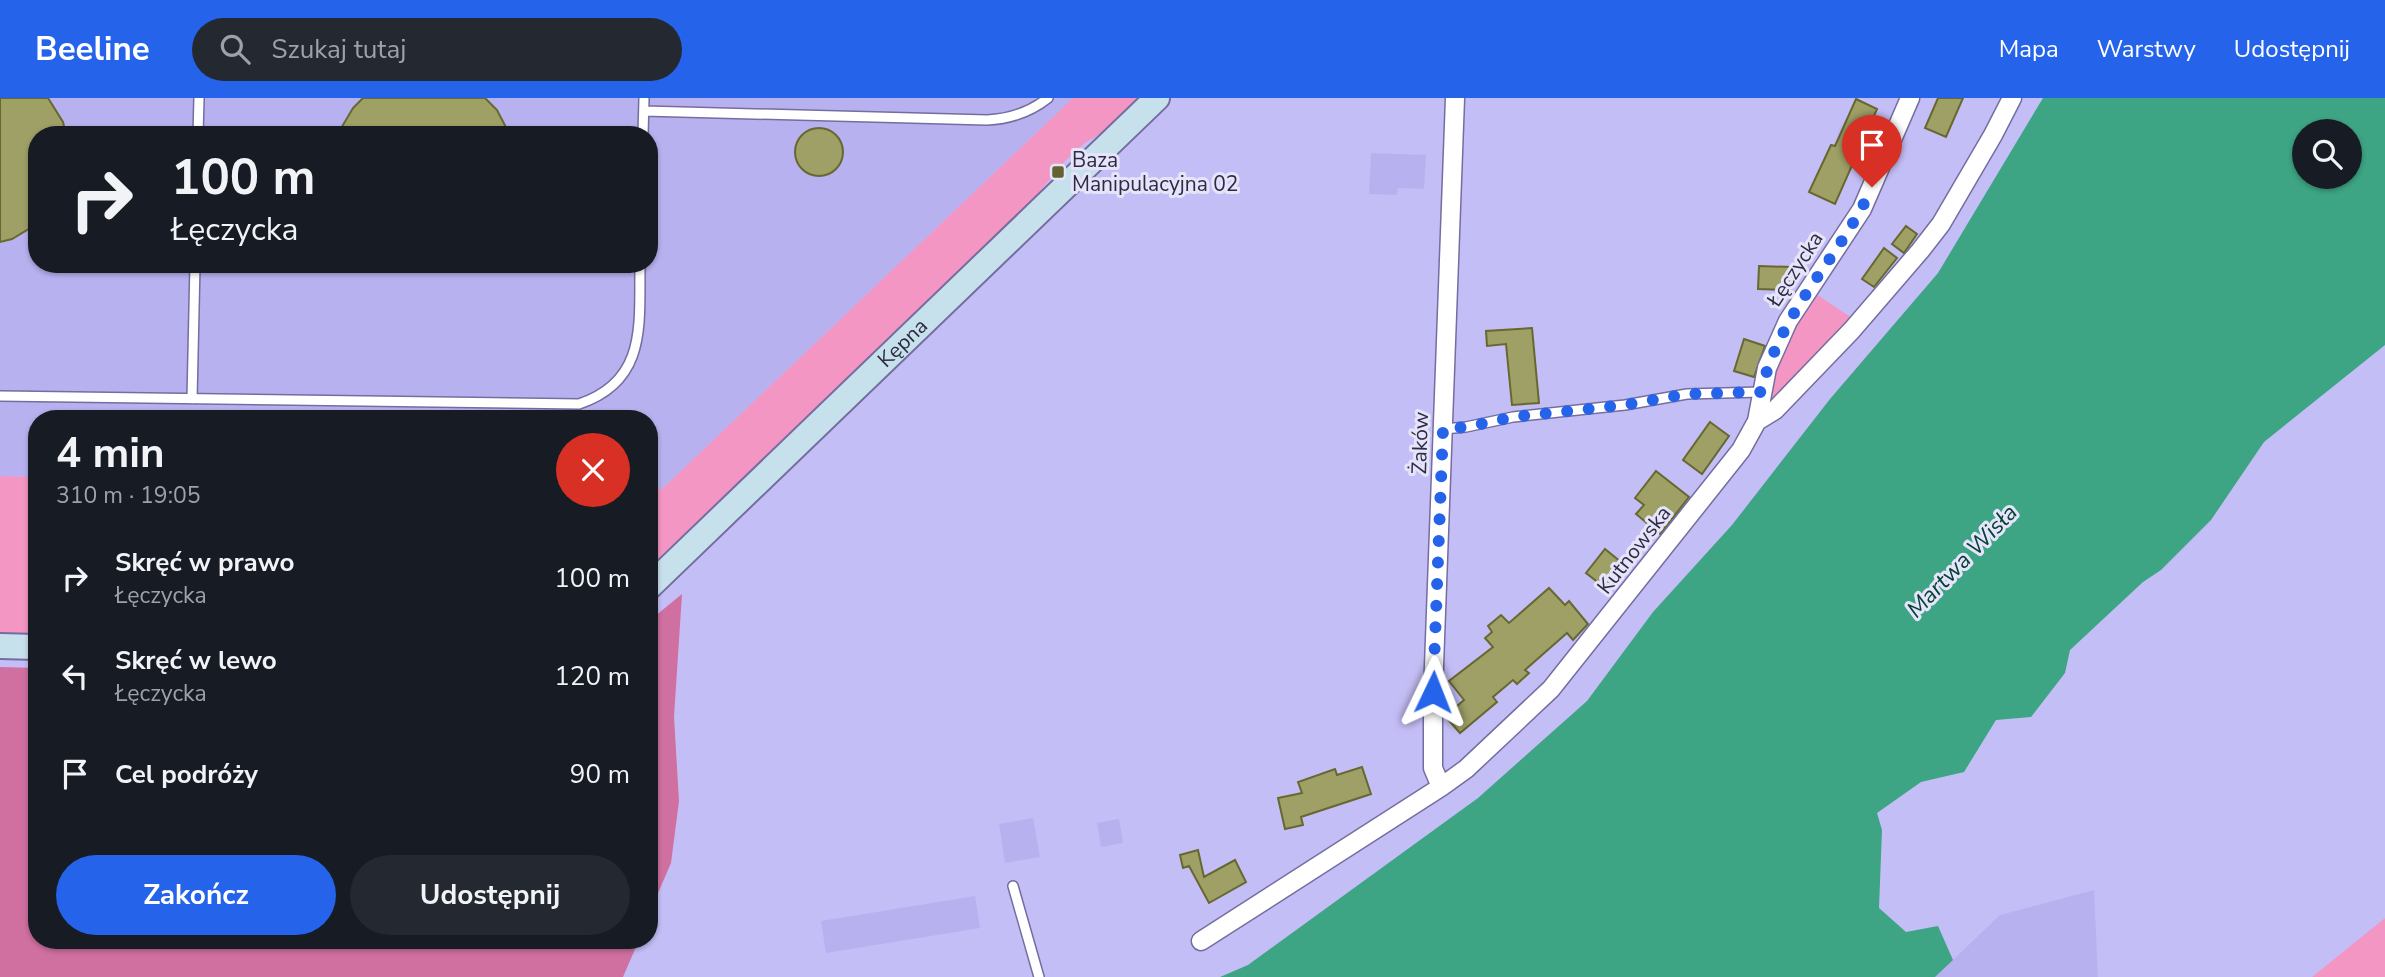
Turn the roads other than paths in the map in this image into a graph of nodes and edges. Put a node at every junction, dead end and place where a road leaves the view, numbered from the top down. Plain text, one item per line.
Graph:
1 (199, 98) edge
2 (644, 98) edge
3 (1048, 98) edge
4 (1157, 98) edge
5 (1455, 98) edge
6 (1910, 98) edge
7 (2011, 98) edge
8 (644, 111) junction
9 (198, 126) edge
10 (643, 126) edge
11 (195, 273) edge
12 (640, 273) edge
13 (1761, 392) junction
14 (0, 396) edge
15 (192, 399) junction
16 (1757, 421) junction
17 (1443, 429) junction
18 (658, 578) edge
19 (0, 646) edge
20 (28, 647) edge
21 (1441, 787) junction
22 (1013, 886) dead end
23 (1201, 941) dead end
24 (1039, 977) edge

1 - 9 lane
2 - 8 lane
3 - 8 lane
4 - 18 street, Kępna
5 - 17 street, Żaków
6 - 13 street, Łęczycka
7 - 16 street, Kutnowska
8 - 10 lane
11 - 15 lane
12 - 15 lane
13 - 16 street, Łęczycka
13 - 17 lane
14 - 15 lane
16 - 21 street, Kutnowska
17 - 21 street, Żaków
19 - 20 street
21 - 23 street, Kutnowska
22 - 24 lane

